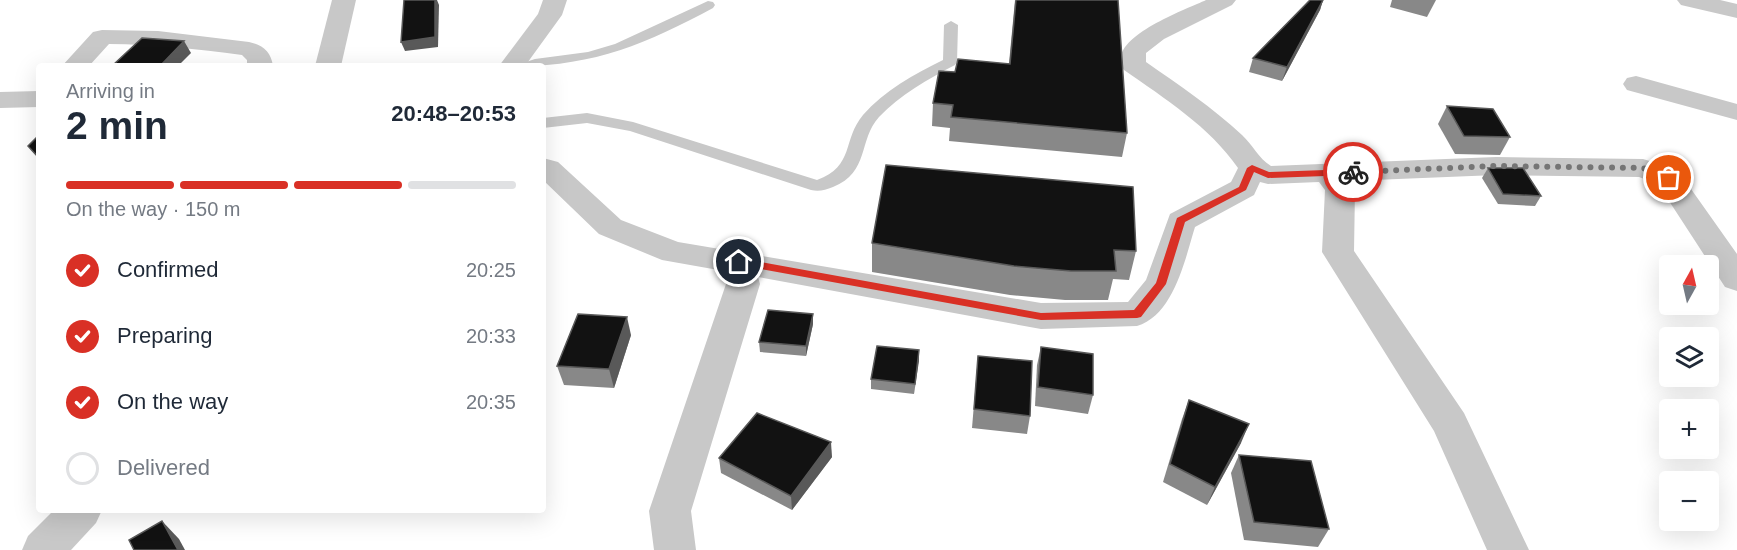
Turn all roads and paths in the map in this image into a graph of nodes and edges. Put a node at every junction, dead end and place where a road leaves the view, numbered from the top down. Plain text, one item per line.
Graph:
1 (344, 0) edge
2 (555, 0) edge
3 (1224, 0) edge
4 (1689, 0) edge
5 (708, 5) dead end
6 (1737, 11) edge
7 (951, 25) dead end
8 (78, 63) edge
9 (260, 63) edge
10 (329, 63) edge
11 (514, 63) edge
12 (537, 63) edge
13 (1636, 84) dead end
14 (36, 99) edge
15 (0, 100) edge
16 (1737, 112) edge
17 (546, 123) edge
18 (546, 168) edge
19 (1256, 170) junction
20 (1328, 173) junction
21 (739, 262) junction
22 (1737, 279) edge
23 (78, 513) edge
24 (42, 550) edge
25 (675, 550) edge
26 (1508, 550) edge

1 - 10 street
2 - 11 street
3 - 19 street
4 - 6 street
5 - 12 lane
7 - 17 lane
8 - 9 street
13 - 16 street
14 - 15 street
18 - 21 street
19 - 20 street
19 - 21 street
20 - 22 street
20 - 26 street
21 - 25 street
23 - 24 street

